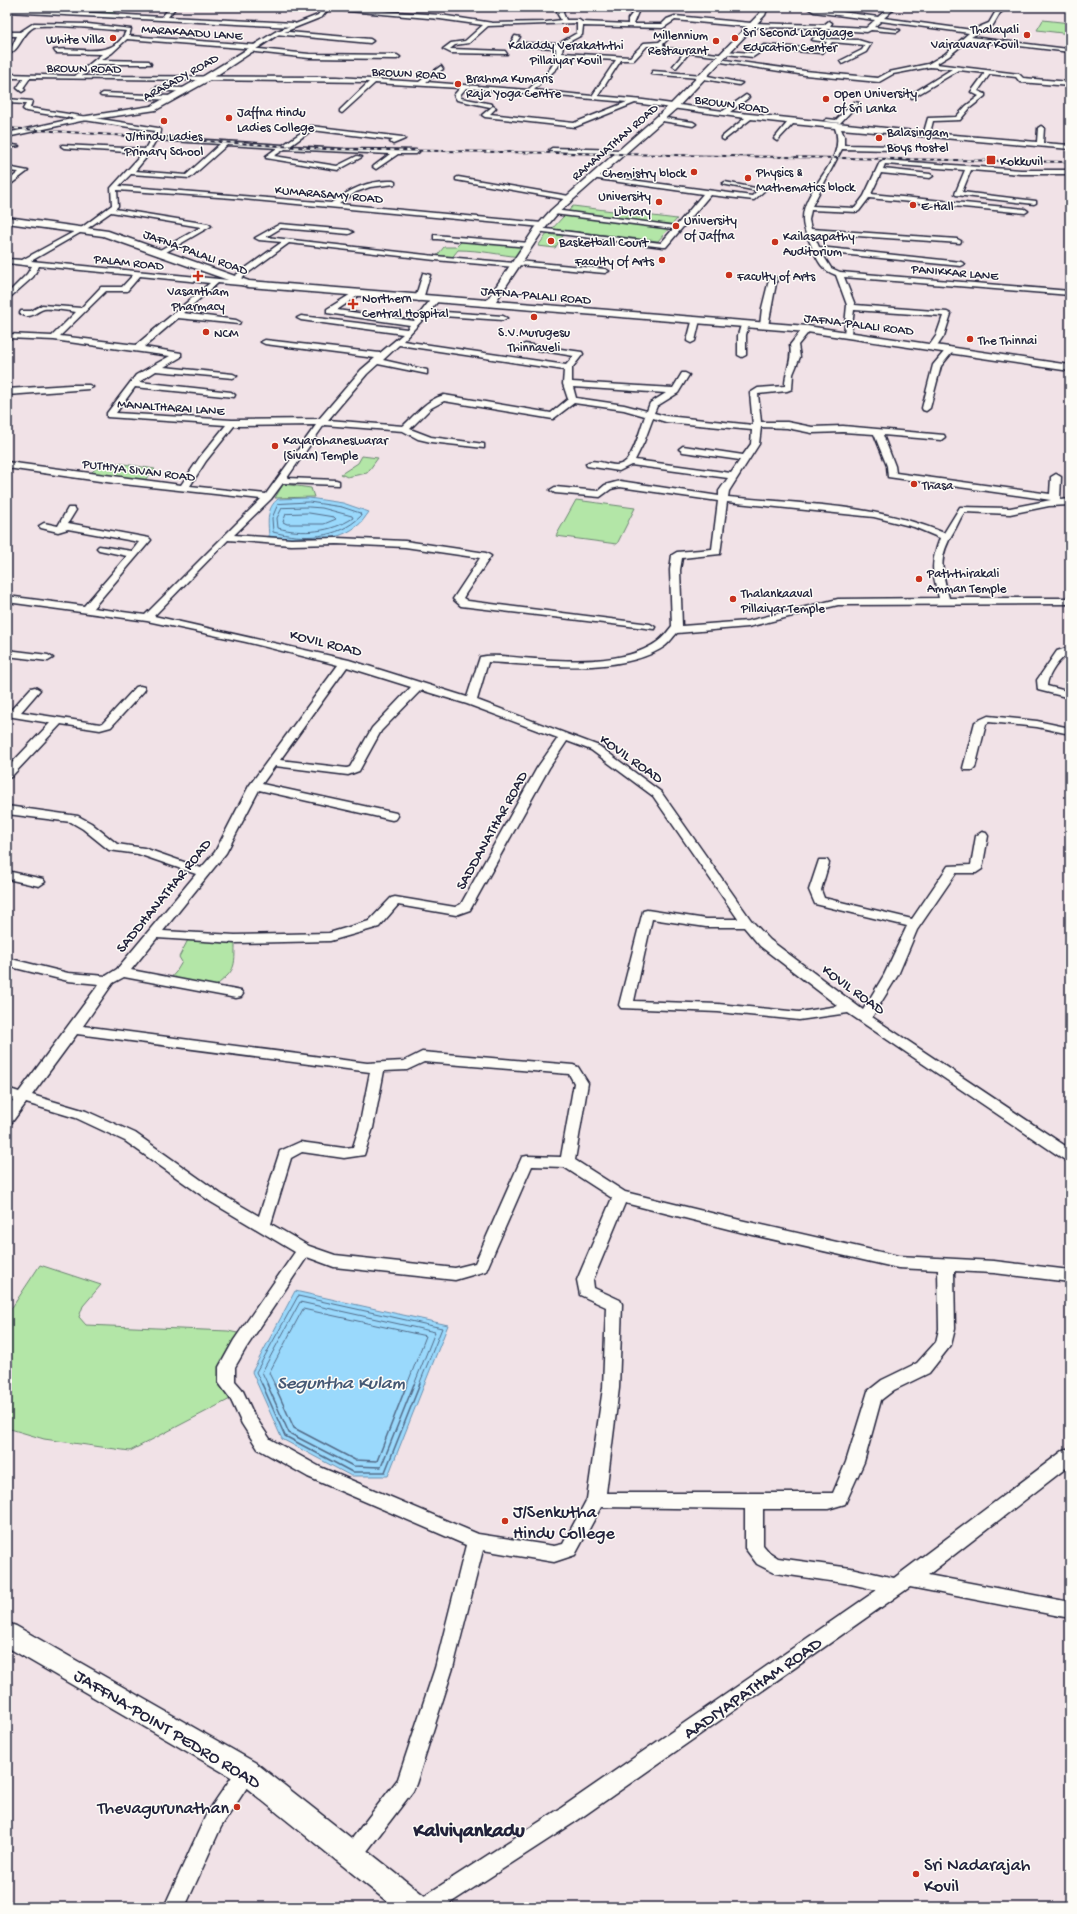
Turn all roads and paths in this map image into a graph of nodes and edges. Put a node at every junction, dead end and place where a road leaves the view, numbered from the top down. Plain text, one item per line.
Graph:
1 (31, 7) edge
2 (173, 7) edge
3 (305, 7) edge
4 (561, 7) edge
5 (765, 7) edge
6 (809, 7) edge
7 (893, 7) edge
8 (1005, 7) edge
9 (326, 8) edge
10 (411, 10) dead end
11 (9, 11) edge
12 (635, 12) dead end
13 (402, 14) junction
14 (144, 17) junction
15 (164, 18) junction
16 (878, 18) junction
17 (564, 21) junction
18 (830, 21) dead end
19 (487, 24) junction
20 (580, 24) junction
21 (294, 25) junction
22 (751, 25) junction
23 (133, 26) junction
24 (630, 26) junction
25 (643, 26) junction
26 (826, 28) junction
27 (870, 28) junction
28 (897, 30) dead end
29 (643, 32) dead end
30 (974, 32) junction
31 (277, 33) junction
32 (7, 34) edge
33 (21, 34) junction
34 (126, 37) junction
35 (517, 37) dead end
36 (658, 37) dead end
37 (967, 38) junction
38 (830, 42) junction
39 (364, 44) dead end
40 (660, 44) junction
41 (560, 46) junction
42 (252, 49) junction
43 (56, 51) dead end
44 (1068, 51) dead end
45 (110, 52) junction
46 (688, 52) junction
47 (7, 53) edge
48 (504, 53) dead end
49 (560, 56) junction
50 (723, 56) junction
51 (397, 57) dead end
52 (619, 59) junction
53 (97, 62) junction
54 (842, 62) dead end
55 (149, 63) dead end
56 (930, 65) junction
57 (676, 66) dead end
58 (440, 68) dead end
59 (957, 70) junction
60 (653, 73) dead end
61 (988, 73) junction
62 (7, 76) edge
63 (29, 76) junction
64 (702, 77) junction
65 (76, 78) junction
66 (205, 79) junction
67 (374, 81) junction
68 (739, 83) dead end
69 (420, 84) junction
70 (1070, 84) edge
71 (465, 86) junction
72 (146, 88) dead end
73 (22, 90) dead end
74 (185, 90) junction
75 (530, 91) junction
76 (103, 95) dead end
77 (912, 96) dead end
78 (594, 97) junction
79 (746, 97) dead end
80 (170, 98) junction
81 (7, 101) edge
82 (636, 101) junction
83 (856, 103) dead end
84 (674, 106) junction
85 (342, 111) dead end
86 (725, 113) junction
87 (750, 117) junction
88 (85, 119) junction
89 (658, 119) junction
90 (782, 120) junction
91 (792, 121) junction
92 (693, 124) dead end
93 (837, 126) junction
94 (1041, 128) dead end
95 (7, 135) edge
96 (928, 135) junction
97 (154, 138) junction
98 (724, 138) dead end
99 (777, 140) dead end
100 (393, 142) dead end
101 (225, 143) junction
102 (1039, 144) junction
103 (7, 146) edge
104 (16, 146) dead end
105 (64, 146) dead end
106 (1070, 146) edge
107 (284, 147) junction
108 (839, 147) junction
109 (895, 148) dead end
110 (552, 150) dead end
111 (147, 151) junction
112 (396, 152) junction
113 (416, 152) dead end
114 (622, 152) junction
115 (359, 157) dead end
116 (376, 167) dead end
117 (969, 167) junction
118 (7, 169) edge
119 (129, 172) junction
120 (879, 172) junction
121 (1070, 172) edge
122 (930, 176) dead end
123 (593, 178) junction
124 (458, 179) dead end
125 (393, 183) dead end
126 (725, 184) dead end
127 (7, 185) edge
128 (114, 188) junction
129 (708, 193) junction
130 (867, 196) junction
131 (569, 198) junction
132 (1034, 202) dead end
133 (333, 205) junction
134 (808, 208) junction
135 (109, 210) junction
136 (1025, 211) dead end
137 (554, 212) junction
138 (7, 220) edge
139 (540, 227) junction
140 (678, 228) junction
141 (83, 229) junction
142 (808, 231) junction
143 (349, 232) dead end
144 (437, 237) dead end
145 (288, 241) junction
146 (957, 241) dead end
147 (529, 245) junction
148 (816, 249) junction
149 (161, 253) junction
150 (7, 260) edge
151 (24, 262) junction
152 (37, 264) junction
153 (516, 264) junction
154 (961, 264) dead end
155 (605, 271) dead end
156 (138, 274) junction
157 (839, 274) junction
158 (426, 275) dead end
159 (773, 278) dead end
160 (233, 280) junction
161 (215, 282) junction
162 (248, 284) junction
163 (356, 293) junction
164 (1070, 293) edge
165 (7, 298) edge
166 (419, 299) junction
167 (435, 300) junction
168 (490, 303) junction
169 (850, 307) junction
170 (82, 310) junction
171 (24, 313) dead end
172 (425, 313) junction
173 (176, 315) junction
174 (301, 318) dead end
175 (503, 318) dead end
176 (696, 320) junction
177 (236, 322) dead end
178 (416, 324) junction
179 (745, 324) junction
180 (764, 326) junction
181 (807, 329) junction
182 (409, 332) junction
183 (847, 333) junction
184 (7, 336) edge
185 (54, 338) junction
186 (691, 340) dead end
187 (265, 342) dead end
188 (552, 342) dead end
189 (398, 343) junction
190 (525, 346) dead end
191 (933, 346) junction
192 (138, 348) junction
193 (537, 348) junction
194 (951, 348) junction
195 (742, 355) dead end
196 (380, 358) junction
197 (154, 368) junction
198 (568, 368) junction
199 (1070, 368) edge
200 (424, 372) dead end
201 (685, 375) dead end
202 (233, 376) dead end
203 (133, 384) junction
204 (567, 384) junction
205 (89, 388) dead end
206 (675, 391) junction
207 (7, 392) edge
208 (231, 395) dead end
209 (572, 400) junction
210 (926, 408) dead end
211 (648, 414) junction
212 (322, 422) junction
213 (232, 424) junction
214 (757, 426) junction
215 (405, 429) junction
216 (877, 432) junction
217 (941, 437) dead end
218 (481, 446) dead end
219 (684, 449) dead end
220 (746, 458) junction
221 (630, 462) junction
222 (590, 464) dead end
223 (7, 465) edge
224 (619, 468) junction
225 (734, 476) junction
226 (1056, 477) dead end
227 (281, 480) junction
228 (336, 483) dead end
229 (184, 487) junction
230 (608, 487) junction
231 (556, 490) dead end
232 (268, 497) junction
233 (723, 499) junction
234 (1055, 500) junction
235 (1070, 502) edge
236 (72, 510) dead end
237 (44, 526) dead end
238 (65, 527) junction
239 (226, 537) junction
240 (944, 537) junction
241 (102, 548) dead end
242 (135, 554) junction
243 (7, 599) edge
244 (945, 600) junction
245 (1070, 601) edge
246 (86, 610) junction
247 (148, 618) junction
248 (650, 627) dead end
249 (674, 630) junction
250 (1070, 650) edge
251 (7, 653) edge
252 (48, 658) dead end
253 (345, 662) junction
254 (418, 686) junction
255 (140, 689) dead end
256 (35, 690) dead end
257 (1070, 695) edge
258 (471, 702) junction
259 (10, 713) edge
260 (58, 721) junction
261 (1070, 731) edge
262 (564, 737) junction
263 (273, 762) junction
264 (969, 768) dead end
265 (7, 775) edge
266 (255, 786) junction
267 (7, 810) edge
268 (392, 816) dead end
269 (982, 836) dead end
270 (824, 863) dead end
271 (204, 872) junction
272 (7, 875) edge
273 (39, 882) dead end
274 (748, 922) junction
275 (915, 924) junction
276 (154, 934) junction
277 (7, 962) edge
278 (122, 972) junction
279 (108, 980) junction
280 (236, 994) dead end
281 (850, 1008) junction
282 (865, 1018) junction
283 (74, 1029) junction
284 (378, 1067) junction
285 (7, 1093) edge
286 (23, 1096) junction
287 (7, 1118) edge
288 (1070, 1156) edge
289 (567, 1162) junction
290 (620, 1196) junction
291 (263, 1226) junction
292 (304, 1250) junction
293 (946, 1265) junction
294 (1070, 1276) edge
295 (1070, 1455) edge
296 (596, 1500) junction
297 (754, 1502) junction
298 (476, 1541) junction
299 (902, 1583) junction
300 (1070, 1610) edge
301 (7, 1634) edge
302 (247, 1772) junction
303 (351, 1856) junction
304 (174, 1907) edge
305 (416, 1907) edge
306 (425, 1907) edge

1 - 11 street
2 - 15 street
3 - 9 street
4 - 17 street
5 - 22 main road, RAMANATHAN ROAD
6 - 16 street
7 - 16 street
8 - 30 street
9 - 13 street
9 - 21 main road, ARASADY ROAD
10 - 13 street
11 - 14 street
12 - 24 street
13 - 19 street
14 - 15 street
14 - 23 street
15 - 21 street
16 - 27 street
16 - 30 street
17 - 19 street
17 - 20 street
18 - 26 street
19 - 48 street
20 - 24 street
20 - 41 street
21 - 31 main road, ARASADY ROAD
22 - 25 street
22 - 26 street
22 - 50 main road, RAMANATHAN ROAD
23 - 33 street
23 - 34 street
24 - 25 street
25 - 29 street
26 - 27 street
26 - 38 street
27 - 28 street
30 - 37 street
31 - 39 street
31 - 42 main road, ARASADY ROAD
32 - 33 street
33 - 47 street
34 - 42 street, MARAKAADU LANE
34 - 45 street
35 - 41 street
36 - 40 street
37 - 44 street
37 - 56 street
38 - 50 street
38 - 54 street
40 - 46 street
40 - 52 street
41 - 49 street
42 - 51 street, MARAKAADU LANE
42 - 66 main road, ARASADY ROAD
43 - 45 street
45 - 53 street
46 - 50 street
46 - 57 street
49 - 52 street
49 - 75 street
50 - 56 street
50 - 64 main road, RAMANATHAN ROAD
52 - 78 street
53 - 55 street
53 - 65 street
56 - 59 street
58 - 69 street
59 - 61 street
59 - 77 street
60 - 64 street
61 - 70 street
61 - 96 street
62 - 63 street, BROWN ROAD
63 - 65 street, BROWN ROAD
63 - 73 street
64 - 68 street
64 - 84 main road, RAMANATHAN ROAD
65 - 66 street, BROWN ROAD
66 - 67 street, BROWN ROAD
66 - 74 main road, ARASADY ROAD
67 - 69 street, BROWN ROAD
67 - 85 street
69 - 71 street, BROWN ROAD
71 - 75 street, BROWN ROAD
71 - 82 street
72 - 74 street
74 - 80 main road, ARASADY ROAD
75 - 78 street, BROWN ROAD
76 - 80 street
78 - 82 street, BROWN ROAD
79 - 86 street
80 - 88 main road, ARASADY ROAD
81 - 88 street
82 - 84 street, BROWN ROAD
83 - 90 street
84 - 86 street, BROWN ROAD
84 - 89 main road, RAMANATHAN ROAD
86 - 87 street, BROWN ROAD
87 - 90 street, BROWN ROAD
87 - 98 street
88 - 95 main road, ARASADY ROAD
88 - 97 street
89 - 92 street
89 - 114 main road, RAMANATHAN ROAD
90 - 91 street, BROWN ROAD
91 - 93 street, BROWN ROAD
91 - 99 street
93 - 96 street, BROWN ROAD
93 - 108 street
94 - 102 street
96 - 102 street, BROWN ROAD
97 - 101 street
97 - 111 street
100 - 107 street
101 - 107 street
101 - 119 street
102 - 106 street, BROWN ROAD
103 - 104 street
105 - 111 street
107 - 112 street
107 - 115 street
108 - 109 street
108 - 134 street
110 - 114 street
111 - 119 street
112 - 113 street
112 - 116 street
114 - 123 main road, RAMANATHAN ROAD
117 - 120 street
117 - 121 street
117 - 132 street
118 - 127 street
119 - 128 street
120 - 122 street
120 - 130 street
123 - 129 street
123 - 131 main road, RAMANATHAN ROAD
124 - 131 street
125 - 133 street
126 - 129 street
128 - 133 street, KUMARASAMY ROAD
128 - 135 street
129 - 140 street
130 - 134 street
130 - 136 street
131 - 137 main road, RAMANATHAN ROAD
133 - 139 street, KUMARASAMY ROAD
134 - 142 street
135 - 141 street
135 - 149 street
137 - 139 main road, RAMANATHAN ROAD
137 - 140 street
138 - 141 main road, JAFNA-PALALI ROAD
139 - 140 street, KUMARASAMY ROAD
139 - 147 main road, RAMANATHAN ROAD
141 - 149 main road, JAFNA-PALALI ROAD
141 - 151 street
142 - 146 street
142 - 148 street
143 - 145 street
144 - 147 street
145 - 153 street
145 - 160 street
147 - 153 main road, RAMANATHAN ROAD
148 - 154 street
148 - 157 street
149 - 160 main road, JAFNA-PALALI ROAD
150 - 151 street, PALAM ROAD
151 - 152 street, PALAM ROAD
152 - 156 street, PALAM ROAD
152 - 165 street
153 - 155 street
153 - 168 main road, RAMANATHAN ROAD
156 - 161 street, PALAM ROAD
156 - 170 street
157 - 164 street, PANIKKAR LANE
157 - 169 street
158 - 166 street
159 - 180 street
160 - 162 main road, JAFNA-PALALI ROAD
161 - 162 street, PALAM ROAD
161 - 173 street
162 - 163 main road, JAFNA-PALALI ROAD
163 - 166 main road, JAFNA-PALALI ROAD
163 - 178 street
166 - 167 main road, JAFNA-PALALI ROAD
167 - 168 main road, JAFNA-PALALI ROAD
167 - 172 street
168 - 176 main road, JAFNA-PALALI ROAD
169 - 183 street
169 - 191 street
170 - 171 street
170 - 185 street
172 - 175 street
172 - 178 street
173 - 177 street
173 - 192 street
174 - 182 street
176 - 179 main road, JAFNA-PALALI ROAD
176 - 186 street
178 - 182 street
179 - 180 main road, JAFNA-PALALI ROAD
179 - 195 street
180 - 181 main road, JAFNA-PALALI ROAD
181 - 183 main road, JAFNA-PALALI ROAD
181 - 214 street
182 - 189 street
183 - 191 main road, JAFNA-PALALI ROAD
184 - 185 street
185 - 192 street
187 - 196 street
188 - 193 street
189 - 196 street
189 - 198 street
190 - 193 street
191 - 194 main road, JAFNA-PALALI ROAD
192 - 197 street, MANALTHARAI LANE
193 - 198 street
194 - 199 main road, JAFNA-PALALI ROAD
194 - 210 street
196 - 200 street
196 - 212 street
197 - 202 street
197 - 203 street, MANALTHARAI LANE
198 - 204 street
201 - 206 street
203 - 208 street
203 - 213 street, MANALTHARAI LANE
204 - 206 street
204 - 209 street
205 - 207 street
206 - 211 street
209 - 211 street
209 - 215 street
211 - 214 street
211 - 221 street
212 - 213 street, MANALTHARAI LANE
212 - 215 street, MANALTHARAI LANE
212 - 227 street
213 - 229 street
214 - 216 street
214 - 220 street
215 - 218 street, MANALTHARAI LANE
216 - 217 street
216 - 234 street
219 - 220 street
220 - 225 street
221 - 224 street
221 - 225 street
222 - 224 street
223 - 229 street, PUTHIYA SIVAN ROAD
224 - 230 street
225 - 233 street
226 - 234 street
227 - 228 street
227 - 232 street
229 - 232 street, PUTHIYA SIVAN ROAD
230 - 231 street
230 - 233 street
232 - 239 street
233 - 240 street
233 - 249 street
234 - 235 street
234 - 240 street
236 - 238 street
237 - 238 street
238 - 242 street
239 - 247 street
239 - 248 street
240 - 244 street
241 - 242 street
242 - 246 street
243 - 246 street, KOVIL ROAD
244 - 245 street
244 - 249 street
246 - 247 street, KOVIL ROAD
247 - 253 street, KOVIL ROAD
249 - 258 street
250 - 257 street
251 - 252 street
253 - 254 street
253 - 258 street, KOVIL ROAD
253 - 263 street, SADDHANATHAR ROAD
254 - 258 street
254 - 263 street
255 - 260 street
256 - 259 street
258 - 262 street, KOVIL ROAD
259 - 260 street
260 - 265 street
261 - 264 street
262 - 274 street, KOVIL ROAD
262 - 276 street, SADDANATHAR ROAD
263 - 266 street, SADDHANATHAR ROAD
266 - 268 street
266 - 271 street, SADDHANATHAR ROAD
267 - 271 street
269 - 275 street
270 - 275 street
271 - 276 street, SADDHANATHAR ROAD
272 - 273 street
274 - 281 street, KOVIL ROAD
274 - 281 street
275 - 282 street
276 - 278 street, SADDHANATHAR ROAD
277 - 279 street
278 - 279 street, SADDHANATHAR ROAD
278 - 280 street
279 - 283 street, SADDHANATHAR ROAD
281 - 282 street, KOVIL ROAD
282 - 288 street, KOVIL ROAD
283 - 284 street
283 - 286 street, SADDHANATHAR ROAD
284 - 289 street
284 - 291 street
285 - 286 street
286 - 287 street, SADDHANATHAR ROAD
286 - 291 street
289 - 290 street
289 - 292 street
290 - 293 street
290 - 296 street
291 - 292 street
292 - 298 street
293 - 294 street
293 - 297 street
295 - 299 street, AADIYAPATHAM ROAD
296 - 297 street
296 - 298 street
297 - 299 street
298 - 303 street
299 - 300 street
299 - 306 street, AADIYAPATHAM ROAD
301 - 302 main road, JAFFNA-POINT PEDRO ROAD
302 - 303 main road, JAFFNA-POINT PEDRO ROAD
302 - 304 street
303 - 305 main road, JAFFNA-POINT PEDRO ROAD

